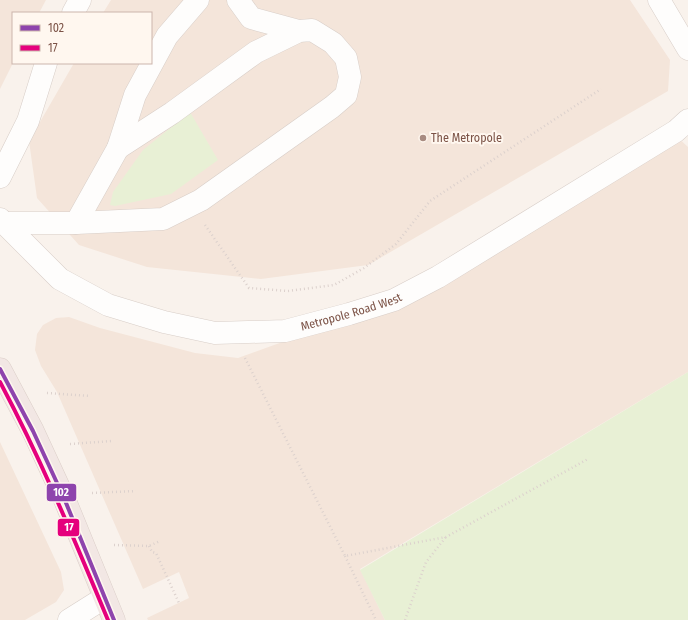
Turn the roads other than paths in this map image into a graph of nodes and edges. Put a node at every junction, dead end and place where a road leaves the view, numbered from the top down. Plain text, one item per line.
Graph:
1 (80, 0) edge
2 (198, 0) edge
3 (238, 0) edge
4 (659, 0) edge
5 (74, 12) edge
6 (299, 31) junction
7 (688, 49) edge
8 (46, 64) edge
9 (152, 64) edge
10 (152, 64) edge
11 (688, 120) edge
12 (118, 148) junction
13 (0, 177) edge
14 (2, 221) edge
15 (76, 223) junction
16 (0, 369) edge
17 (104, 598) junction
18 (69, 620) edge
19 (114, 620) edge

1 - 5 street
2 - 10 street
3 - 6 street
4 - 7 street
6 - 12 street
6 - 15 street
8 - 13 street
9 - 12 street
11 - 14 street, Metropole Road West
12 - 15 street
14 - 15 street
16 - 17 highway
17 - 18 street
17 - 19 highway

